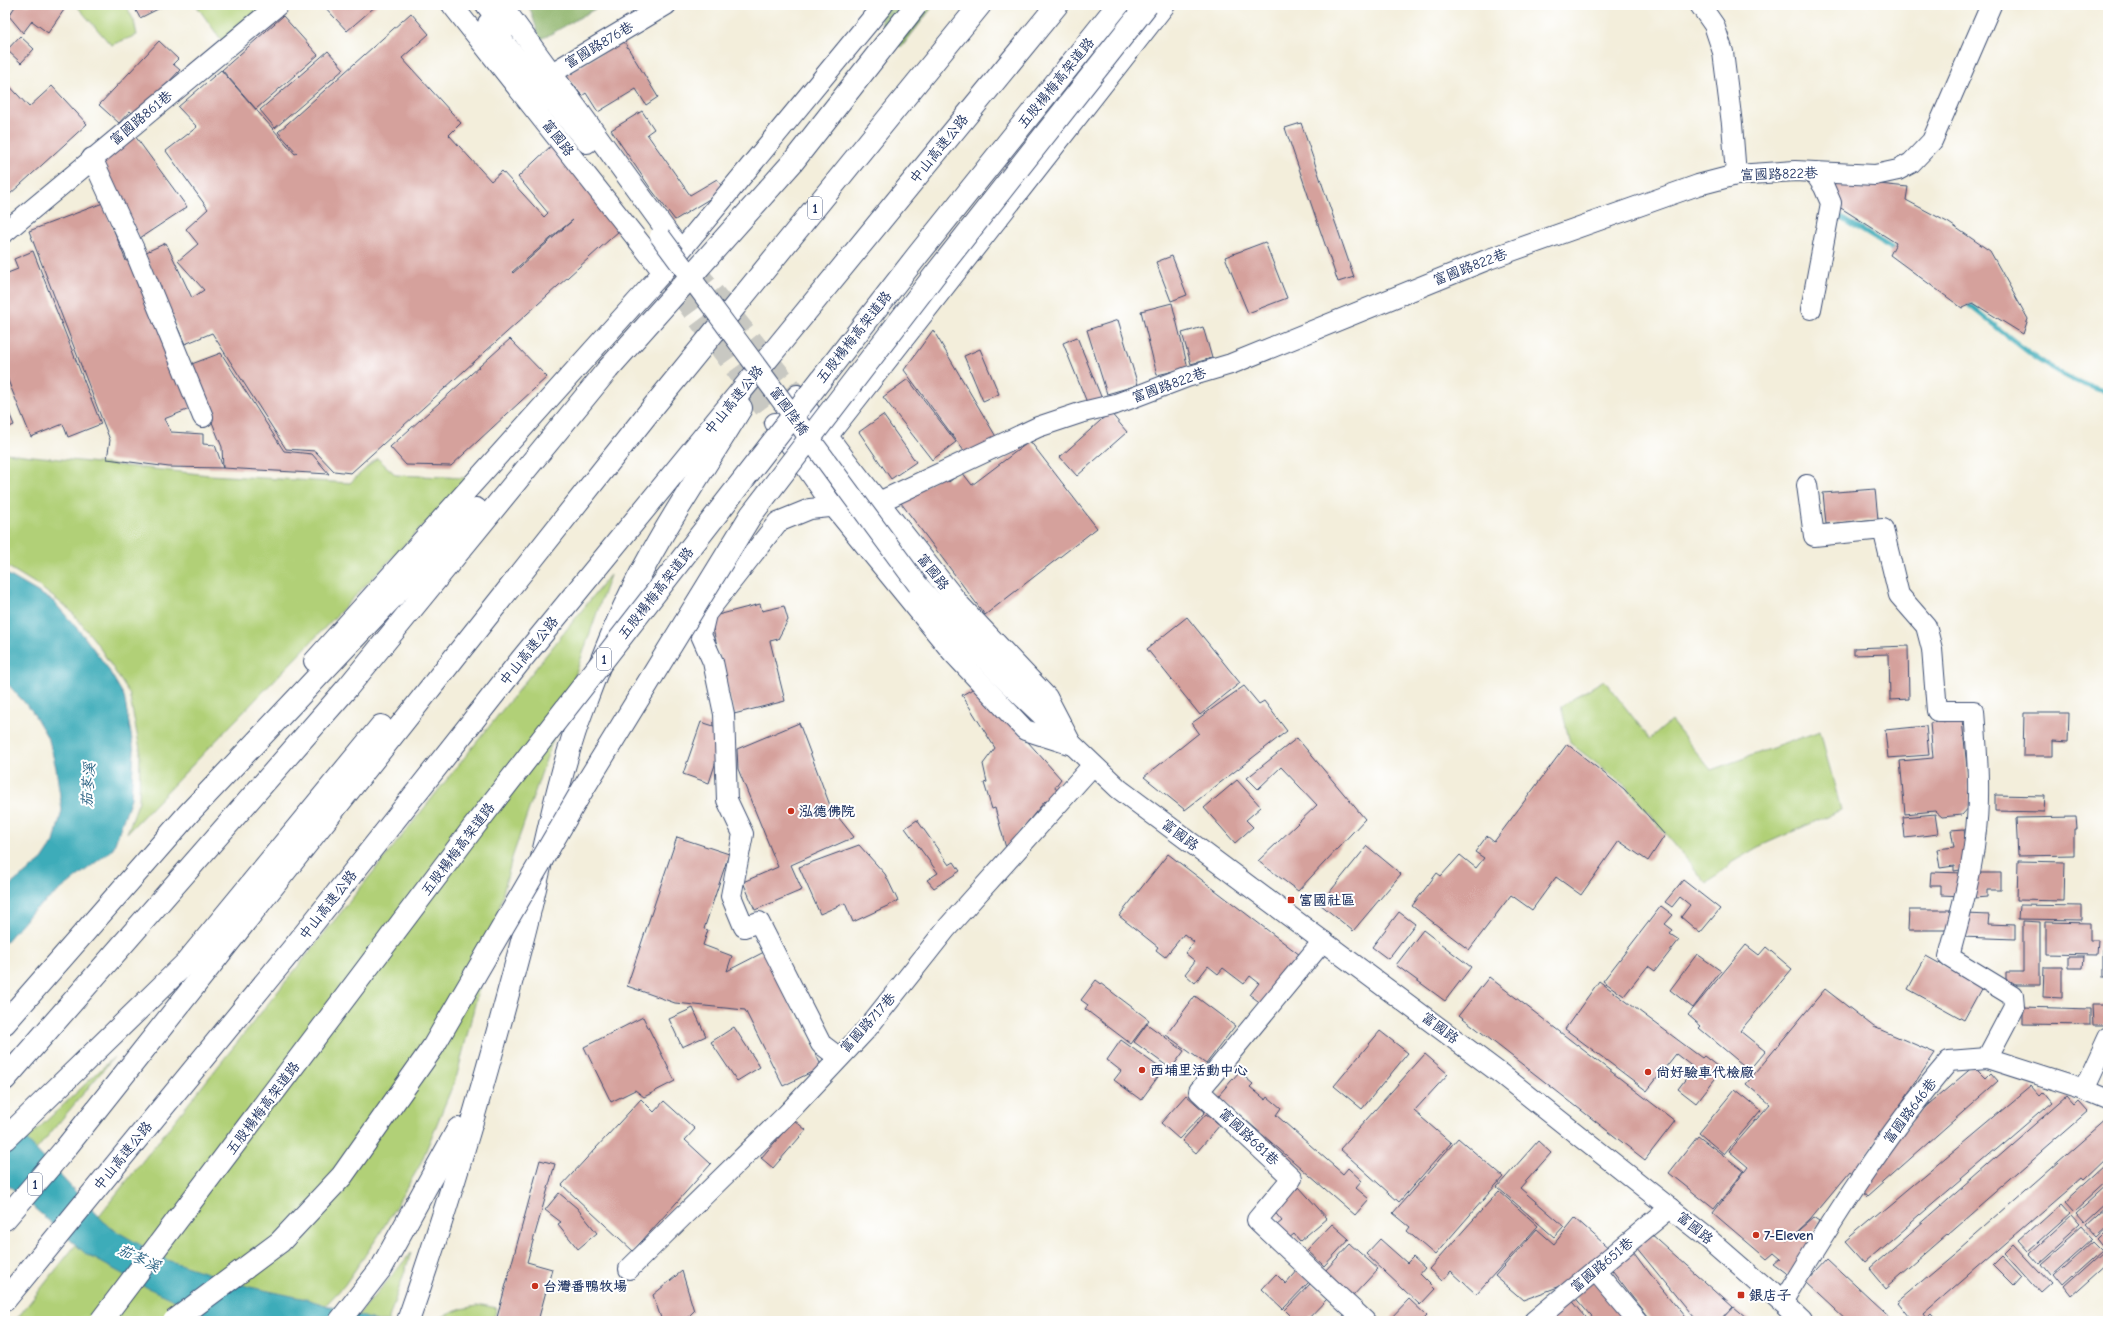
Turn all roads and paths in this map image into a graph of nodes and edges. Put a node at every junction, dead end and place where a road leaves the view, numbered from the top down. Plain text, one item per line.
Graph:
1 (278, 5) edge
2 (452, 5) edge
3 (473, 5) edge
4 (486, 5) edge
5 (502, 5) edge
6 (666, 5) edge
7 (882, 5) edge
8 (916, 5) edge
9 (980, 5) edge
10 (1057, 5) edge
11 (1118, 5) edge
12 (1147, 5) edge
13 (1165, 5) edge
14 (1700, 5) edge
15 (1991, 5) edge
16 (552, 73) junction
17 (92, 158) junction
18 (608, 168) junction
19 (1814, 172) junction
20 (1736, 175) junction
21 (5, 232) edge
22 (660, 236) joint
23 (681, 251) junction
24 (664, 272) junction
25 (1811, 309) dead end
26 (786, 336) junction
27 (608, 368) junction
28 (798, 395) tunnel mouth
29 (649, 412) junction
30 (203, 417) dead end
31 (776, 423) tunnel mouth
32 (828, 437) junction
33 (803, 463) junction
34 (1807, 485) dead end
35 (879, 502) junction
36 (833, 506) junction
37 (918, 585) joint
38 (314, 661) dead end
39 (1072, 745) junction
40 (1094, 765) junction
41 (1323, 941) junction
42 (5, 1023) edge
43 (2108, 1037) edge
44 (838, 1057) junction
45 (1987, 1058) junction
46 (487, 1070) junction
47 (5, 1079) edge
48 (2084, 1089) junction
49 (2108, 1099) edge
50 (5, 1139) edge
51 (1670, 1208) junction
52 (5, 1219) edge
53 (629, 1269) dead end
54 (1595, 1270) junction
55 (5, 1300) edge
56 (1782, 1302) junction
57 (1537, 1320) edge
58 (101, 1321) edge
59 (174, 1321) edge
60 (340, 1321) edge
61 (408, 1321) edge
62 (1365, 1321) edge
63 (1638, 1321) edge
64 (1801, 1321) edge

1 - 17 street, 富國路861巷
2 - 24 street, 富國路
3 - 18 street, 富國路
4 - 18 street, 富國路
5 - 16 street
6 - 16 street, 富國路876巷
7 - 23 street
8 - 27 highway, bridge
9 - 29 highway, 1
10 - 26 highway, 中山高速公路
11 - 58 highway, 五股楊梅高架道路 / 1, bridge
12 - 59 highway, bridge
13 - 32 street
14 - 20 street
15 - 19 street, 富國路822巷
16 - 23 street
17 - 21 street, 富國路861巷
17 - 30 street
18 - 22 street, 富國路
19 - 20 street, 富國路822巷
19 - 25 street
20 - 35 street, 富國路822巷
22 - 37 street, 富國陸橋, bridge
23 - 24 street
24 - 38 street
26 - 46 highway
26 - 55 highway, 中山高速公路
27 - 42 highway
27 - 47 highway
28 - 32 street, 富國路
29 - 50 highway
29 - 52 highway, 1
31 - 33 street, 富國路
32 - 33 street
32 - 35 street, 富國路
33 - 36 street, 富國路
34 - 45 street
35 - 36 street
35 - 39 street, 富國路
36 - 39 street, 富國路
36 - 44 street
37 - 39 street, 富國路
39 - 40 street, 富國路
40 - 41 street, 富國路
40 - 44 street, 富國路717巷
41 - 51 street, 富國路
41 - 62 street, 富國路681巷
43 - 48 street
44 - 53 street, 富國路717巷
45 - 48 street, 富國路646巷
45 - 56 street, 富國路646巷
46 - 60 highway
46 - 61 highway
48 - 49 street, 富國路646巷
51 - 54 street, 富國路651巷
51 - 56 street, 富國路
54 - 57 street, 富國路651巷
54 - 63 street
56 - 64 street, 富國路

